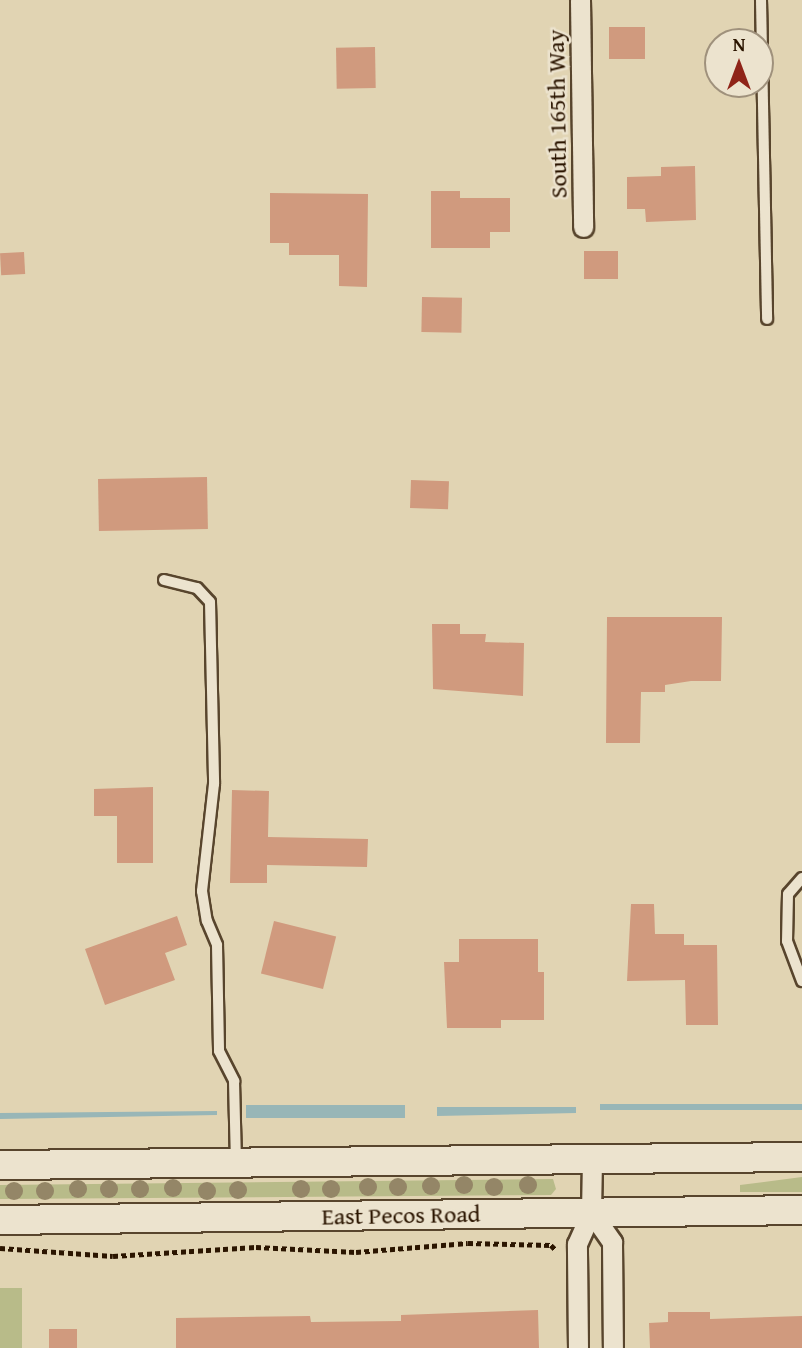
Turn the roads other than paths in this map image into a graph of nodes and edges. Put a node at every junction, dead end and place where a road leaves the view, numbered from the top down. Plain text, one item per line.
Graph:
1 (580, 0) edge
2 (761, 0) edge
3 (583, 227) dead end
4 (767, 319) dead end
5 (164, 579) dead end
6 (802, 878) edge
7 (802, 981) edge
8 (802, 1157) edge
9 (592, 1159) junction
10 (236, 1162) junction
11 (0, 1165) edge
12 (802, 1210) edge
13 (591, 1212) junction
14 (0, 1220) edge
15 (578, 1348) edge
16 (613, 1348) edge

1 - 3 street, South 165th Way
2 - 4 lane
5 - 10 lane
6 - 7 lane
8 - 9 main road
9 - 10 main road
9 - 13 street
10 - 11 main road
12 - 13 main road, East Pecos Road
13 - 14 main road, East Pecos Road
13 - 15 street
13 - 16 street

